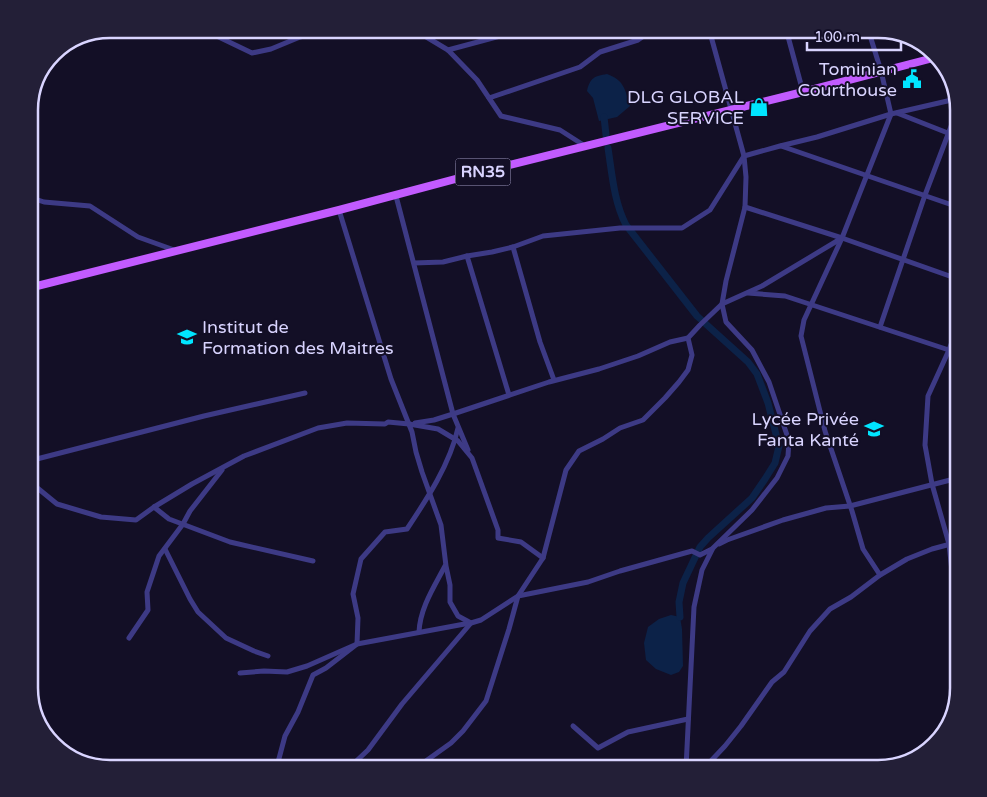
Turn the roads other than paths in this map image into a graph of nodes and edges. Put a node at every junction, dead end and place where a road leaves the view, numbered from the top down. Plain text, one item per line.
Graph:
1 (221, 38) edge
2 (298, 38) edge
3 (428, 38) edge
4 (493, 38) edge
5 (641, 38) edge
6 (711, 38) edge
7 (788, 38) edge
8 (871, 38) edge
9 (448, 50) junction
10 (929, 59) edge
11 (881, 71) junction
12 (803, 92) junction
13 (489, 98) junction
14 (949, 101) edge
15 (731, 110) junction
16 (894, 114) junction
17 (950, 128) edge
18 (948, 133) junction
19 (780, 146) junction
20 (586, 147) junction
21 (744, 156) junction
22 (866, 176) junction
23 (925, 195) junction
24 (396, 196) junction
25 (38, 200) edge
26 (950, 204) edge
27 (745, 207) junction
28 (339, 210) junction
29 (842, 238) junction
30 (513, 248) junction
31 (177, 251) junction
32 (467, 256) junction
33 (903, 260) junction
34 (414, 263) junction
35 (950, 276) edge
36 (38, 286) edge
37 (747, 293) junction
38 (722, 304) junction
39 (811, 304) junction
40 (880, 327) junction
41 (688, 338) junction
42 (949, 350) joint
43 (554, 380) junction
44 (306, 393) dead end
45 (509, 396) junction
46 (453, 414) junction
47 (410, 424) junction
48 (458, 428) junction
49 (455, 439) junction
50 (472, 458) junction
51 (38, 459) edge
52 (224, 467) junction
53 (950, 480) edge
54 (932, 484) junction
55 (38, 488) edge
56 (430, 495) junction
57 (850, 506) junction
58 (154, 508) junction
59 (183, 524) junction
60 (949, 544) junction
61 (713, 548) junction
62 (165, 549) junction
63 (950, 553) edge
64 (543, 558) junction
65 (313, 561) dead end
66 (446, 566) junction
67 (880, 575) junction
68 (518, 596) junction
69 (471, 623) junction
70 (419, 632) junction
71 (129, 638) dead end
72 (357, 644) junction
73 (268, 656) dead end
74 (240, 673) dead end
75 (688, 718) junction
76 (573, 726) dead end
77 (279, 760) edge
78 (357, 760) edge
79 (427, 760) edge
80 (686, 760) edge
81 (712, 760) edge

1 - 2 street
3 - 9 street
4 - 9 street
5 - 13 street
6 - 15 street
7 - 12 street
8 - 11 street
9 - 13 street
10 - 11 main road, RN35
11 - 12 main road, RN35
11 - 16 street
12 - 15 main road, RN35
13 - 20 street
14 - 16 street
15 - 20 main road, RN35
15 - 21 street
16 - 18 street
16 - 19 street
16 - 22 street
17 - 18 street
18 - 23 street
19 - 21 street
19 - 22 street
20 - 24 main road, RN35
21 - 27 street
21 - 30 street
22 - 23 street
22 - 29 street
23 - 26 street
23 - 33 street
24 - 28 main road, RN35
24 - 34 street
25 - 31 street
27 - 29 street
27 - 38 street
28 - 31 main road, RN35
28 - 47 street
29 - 33 street
29 - 37 street
29 - 39 street
30 - 32 street
30 - 43 street
31 - 36 main road, RN35
32 - 34 street
32 - 45 street
33 - 35 street
33 - 40 street
34 - 46 street
37 - 38 street
37 - 39 street
38 - 41 street
38 - 61 street
39 - 40 street
39 - 57 street
40 - 42 street
41 - 43 street
41 - 64 street
42 - 54 street
43 - 45 street
44 - 51 street
45 - 46 street
46 - 47 street
46 - 48 street
47 - 49 street
47 - 52 street
47 - 56 street
48 - 49 street
48 - 50 street
49 - 50 street
49 - 56 street
50 - 64 street
52 - 58 street
52 - 59 street
53 - 54 street
54 - 57 street
54 - 60 street
55 - 58 street
56 - 66 street
56 - 72 street
57 - 61 street
57 - 67 street
58 - 59 street
59 - 62 street
59 - 65 street
60 - 63 street
60 - 67 street
61 - 68 street
61 - 75 street
62 - 71 street
62 - 73 street
64 - 68 street
66 - 69 street
66 - 70 street
67 - 81 street
68 - 69 street
68 - 79 street
69 - 70 street
69 - 78 street
70 - 72 street
72 - 74 street
72 - 77 street
75 - 76 street
75 - 80 street

